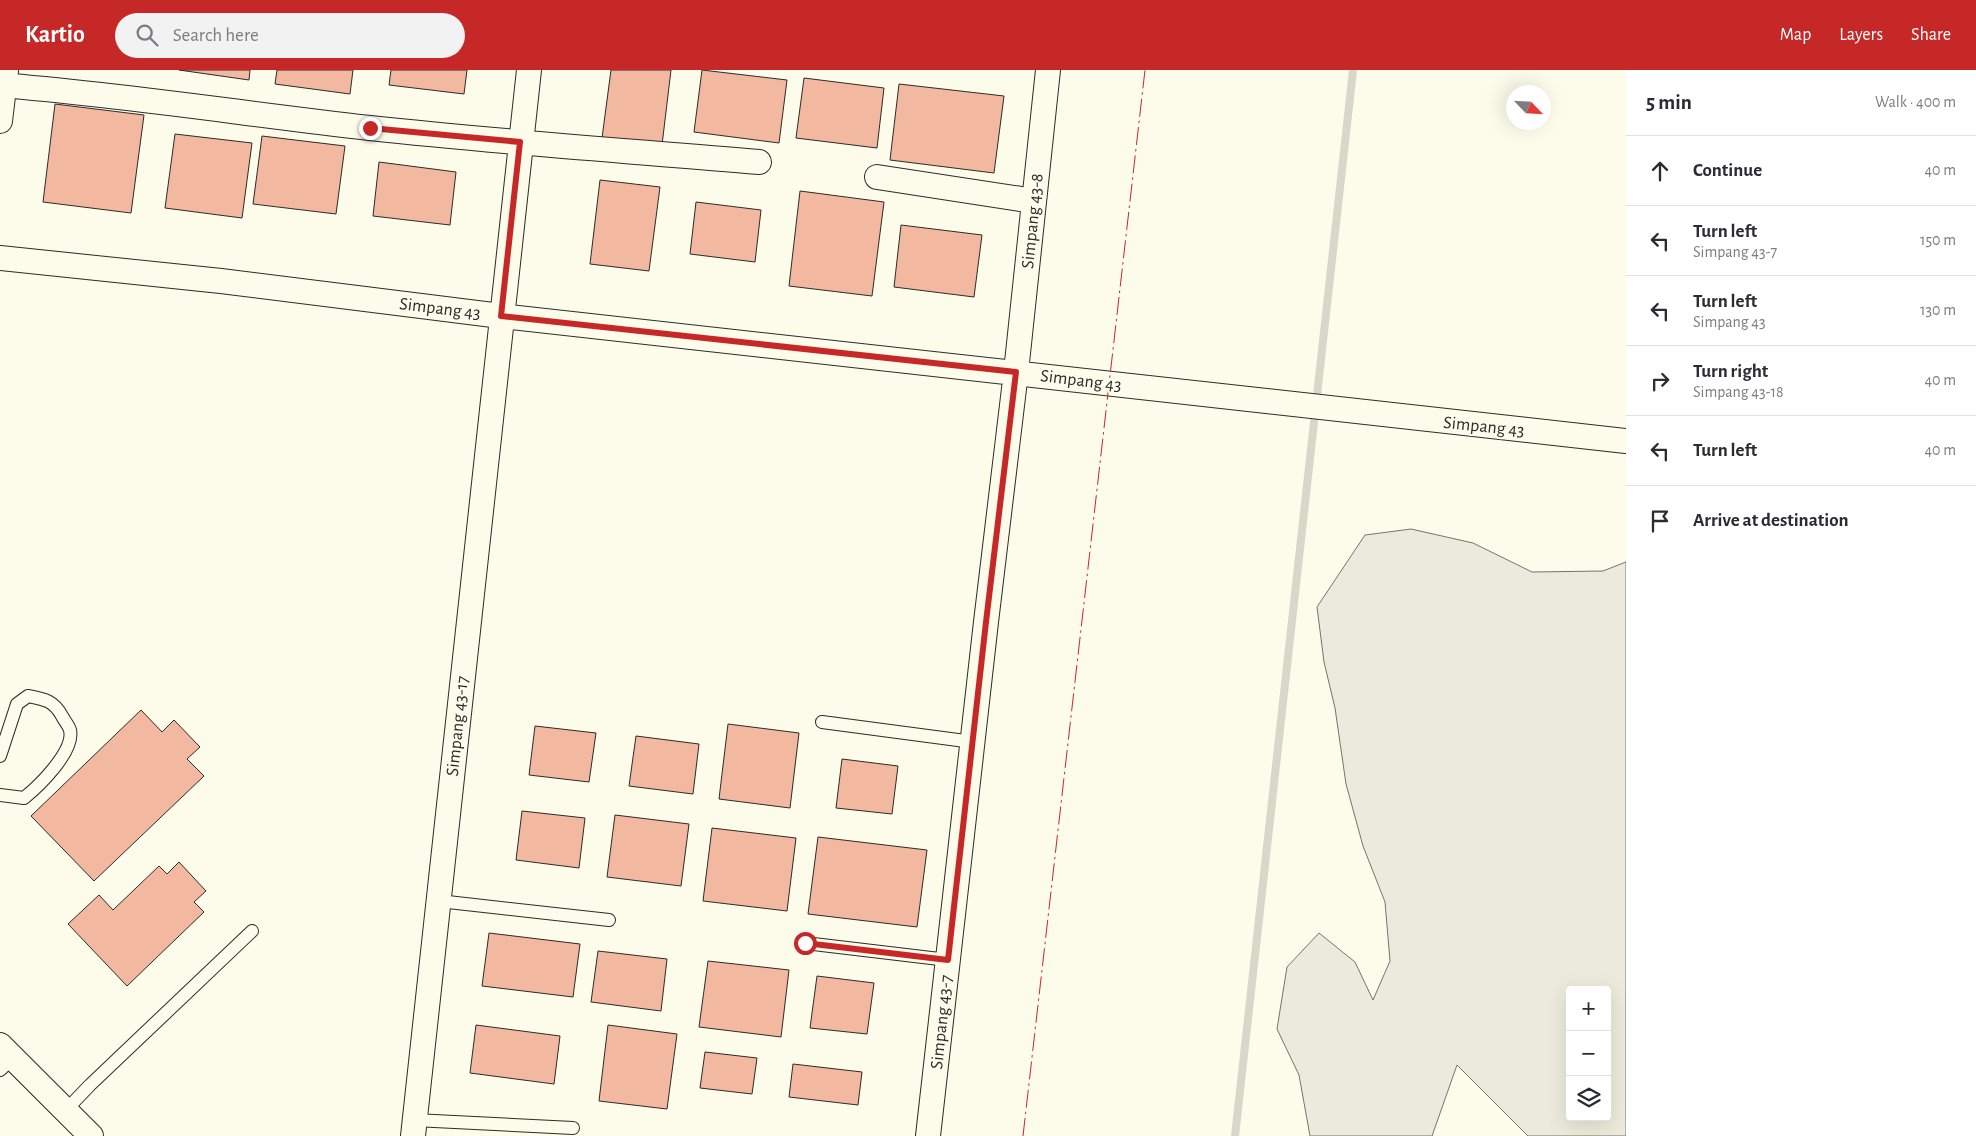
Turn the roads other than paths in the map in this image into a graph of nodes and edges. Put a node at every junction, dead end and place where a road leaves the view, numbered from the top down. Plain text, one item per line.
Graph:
1 (528, 70) edge
2 (1048, 70) edge
3 (4, 80) edge
4 (0, 121) edge
5 (520, 142) junction
6 (759, 162) dead end
7 (877, 177) dead end
8 (1034, 201) junction
9 (0, 258) edge
10 (501, 316) junction
11 (1016, 372) junction
12 (1626, 441) edge
13 (822, 722) dead end
14 (972, 742) junction
15 (0, 756) edge
16 (0, 796) edge
17 (439, 901) junction
18 (608, 920) dead end
19 (252, 931) dead end
20 (805, 943) dead end
21 (948, 960) junction
22 (4, 1058) edge
23 (66, 1110) junction
24 (414, 1128) edge
25 (572, 1128) dead end
26 (91, 1136) edge
27 (928, 1136) edge

1 - 5 street, Simpang 43-17
2 - 8 street, Simpang 43-8
3 - 4 street
3 - 5 street
5 - 6 street
5 - 10 street, Simpang 43-17
7 - 8 street
8 - 11 street, Simpang 43-8
9 - 10 street, Simpang 43
10 - 11 street, Simpang 43
10 - 17 street, Simpang 43-17
11 - 12 street, Simpang 43
11 - 14 street, Simpang 43-7
13 - 14 lane
14 - 21 street, Simpang 43-7
15 - 16 lane
17 - 18 lane
17 - 24 street, Simpang 43-17
19 - 23 lane
20 - 21 lane
21 - 27 street, Simpang 43-7
22 - 23 street
23 - 26 street
24 - 25 lane

